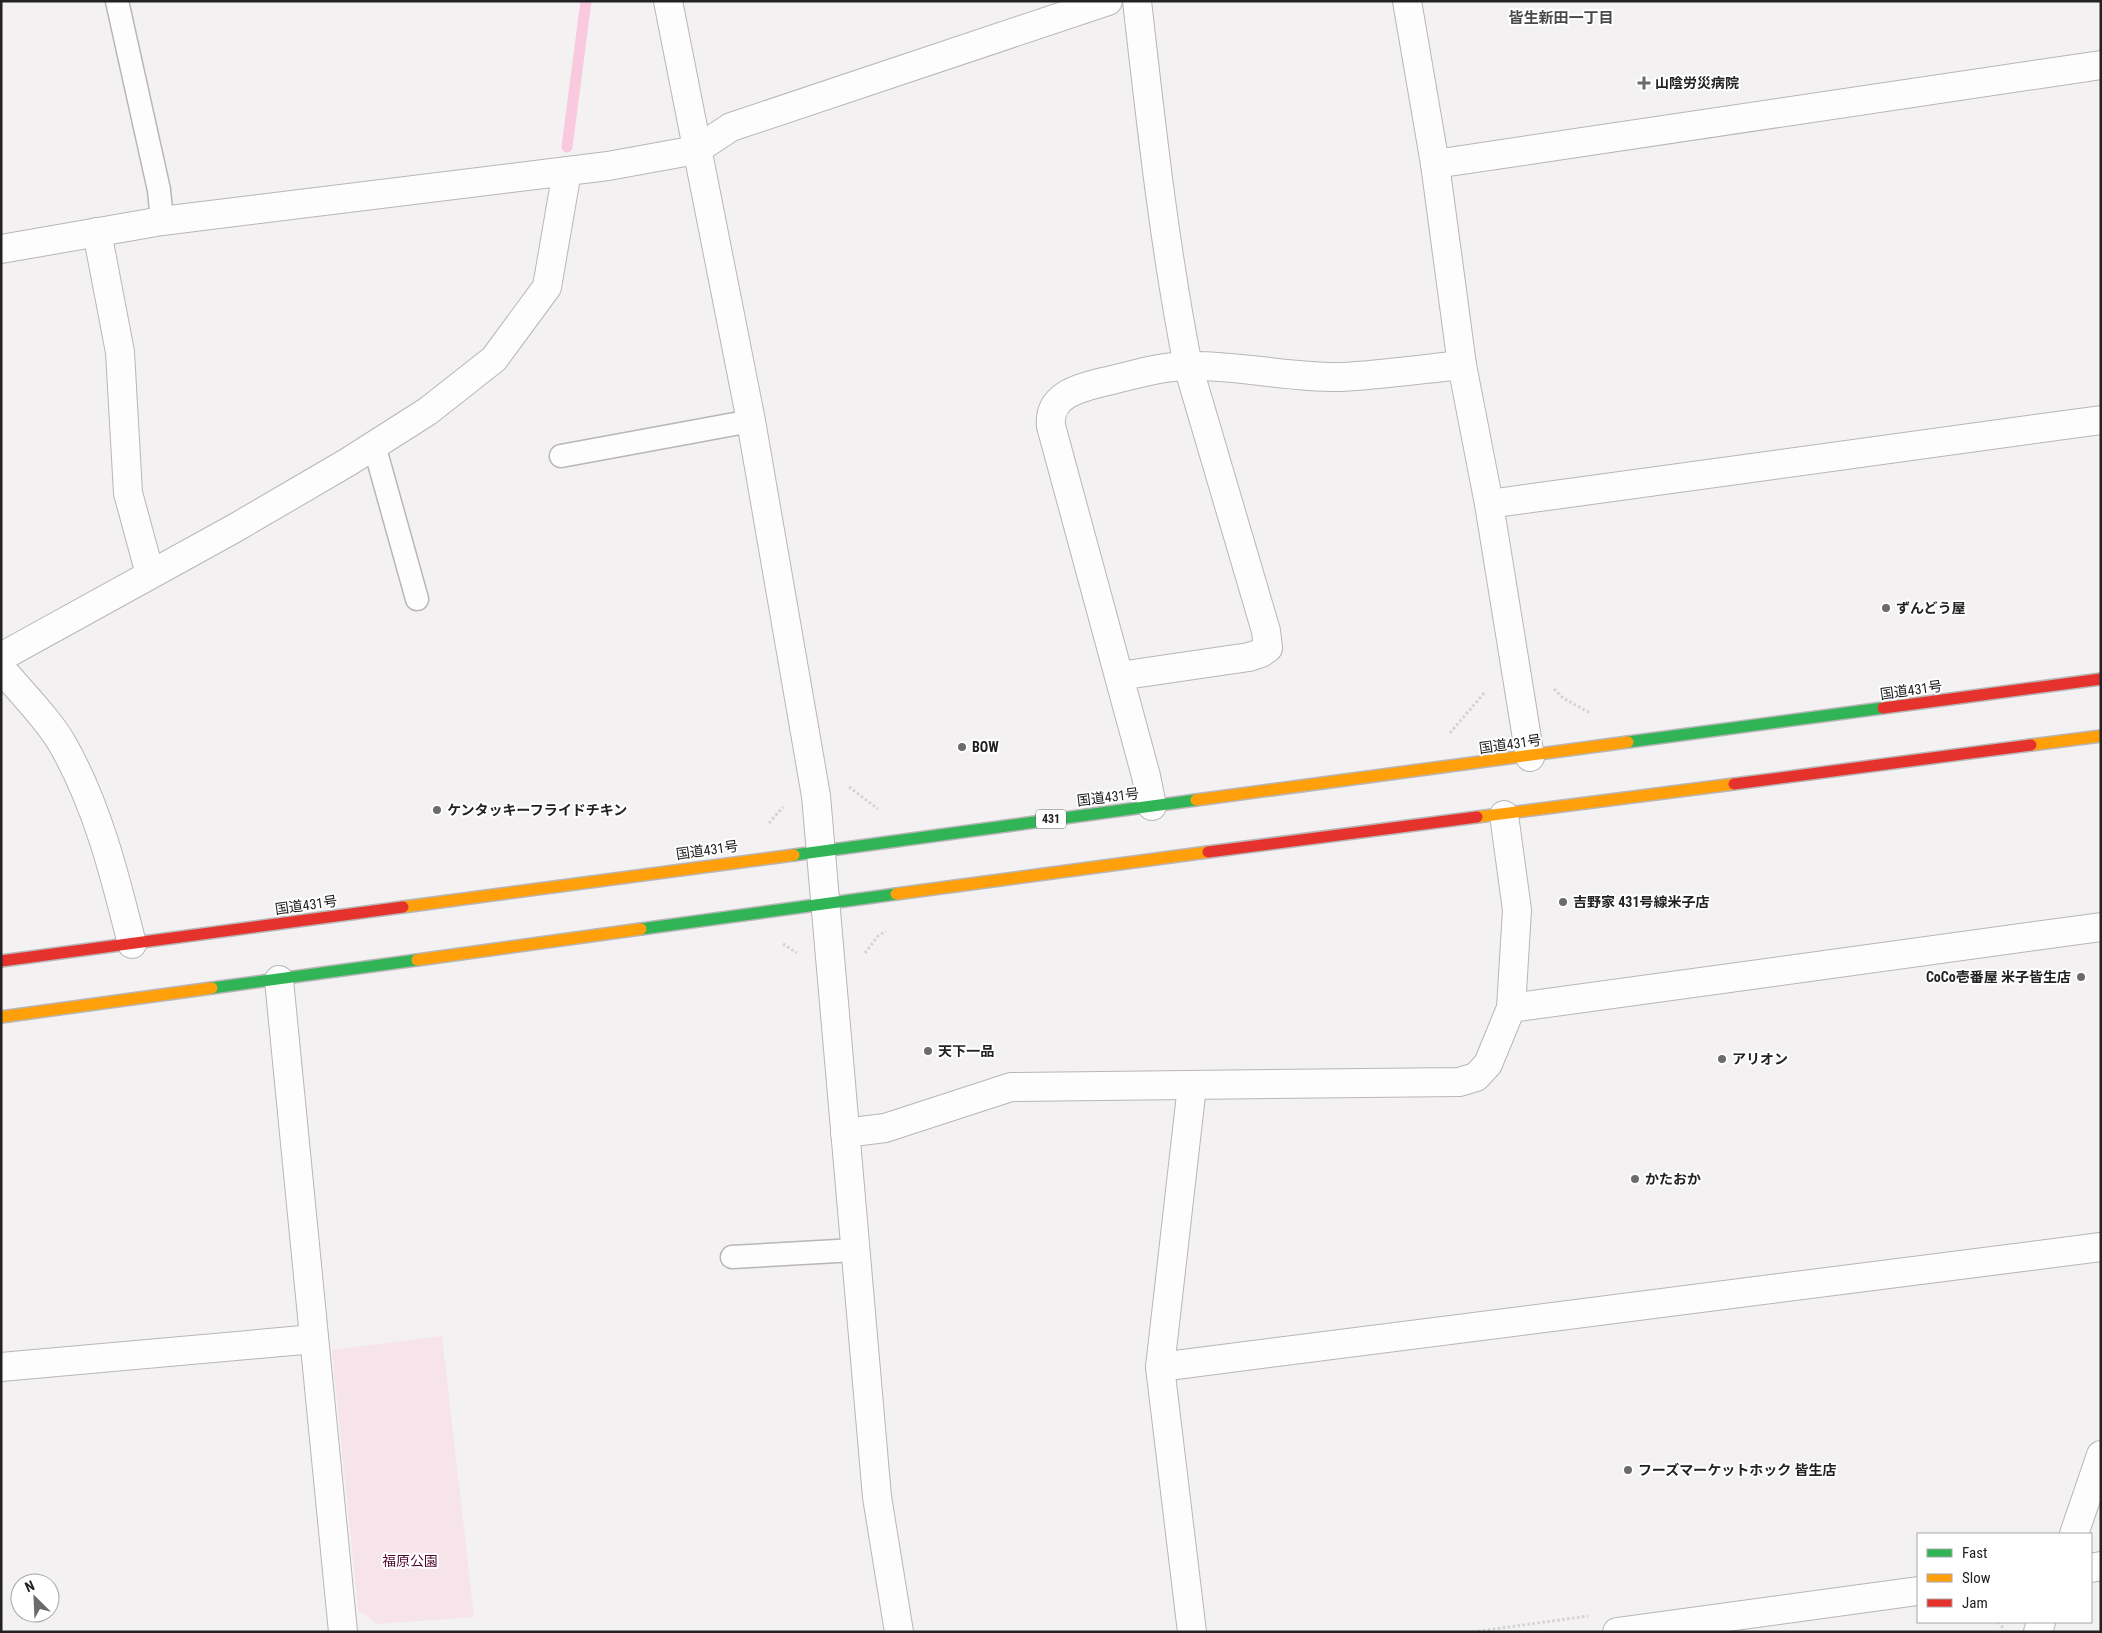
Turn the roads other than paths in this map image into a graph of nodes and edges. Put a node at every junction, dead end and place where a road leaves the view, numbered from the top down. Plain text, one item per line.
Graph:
1 (117, 1) edge
2 (668, 1) edge
3 (1108, 1) edge
4 (1137, 1) edge
5 (1407, 1) edge
6 (2101, 64) edge
7 (696, 150) junction
8 (1435, 164) junction
9 (567, 171) junction
10 (162, 222) junction
11 (96, 232) junction
12 (1, 249) edge
13 (1462, 365) junction
14 (1188, 366) junction
15 (2101, 420) edge
16 (751, 421) junction
17 (374, 445) junction
18 (561, 456) dead end
19 (1489, 504) junction
20 (150, 574) junction
21 (417, 599) dead end
22 (1, 657) edge
23 (1, 668) edge
24 (1119, 676) junction
25 (2101, 679) edge
26 (2101, 736) edge
27 (1530, 757) junction
28 (1152, 806) junction
29 (1504, 815) junction
30 (820, 850) junction
31 (825, 904) junction
32 (2101, 927) edge
33 (132, 944) junction
34 (1, 961) edge
35 (279, 980) junction
36 (1512, 1008) junction
37 (1, 1017) edge
38 (1192, 1086) junction
39 (845, 1133) junction
40 (2101, 1247) edge
41 (855, 1250) junction
42 (732, 1257) dead end
43 (314, 1339) junction
44 (1, 1367) edge
45 (1160, 1367) junction
46 (2101, 1455) edge
47 (2074, 1533) edge
48 (1917, 1591) edge
49 (343, 1632) edge
50 (898, 1632) edge
51 (1192, 1632) edge
52 (1617, 1632) edge

1 - 10 lane
2 - 7 street
3 - 7 street
4 - 14 street
5 - 8 street
6 - 8 street
7 - 9 street
7 - 16 street
8 - 13 street
9 - 10 street
9 - 17 street
10 - 11 street
11 - 12 street
11 - 20 street
13 - 14 street
13 - 19 street
14 - 24 street
14 - 24 street
15 - 19 street
16 - 18 lane
16 - 30 street
17 - 20 street
17 - 21 lane
19 - 27 street
20 - 22 street
23 - 33 street
24 - 28 street
25 - 27 highway, 国道431号 / 431
26 - 29 highway
27 - 28 highway, 国道431号 / 431
28 - 30 highway, 国道431号 / 431
29 - 31 highway
29 - 36 street
30 - 31 street
30 - 33 highway, 国道431号 / 431
31 - 35 highway
31 - 39 street
32 - 36 street
33 - 34 highway, 国道431号 / 431
35 - 37 highway
35 - 43 street
36 - 38 street
38 - 39 street
38 - 45 street
39 - 41 street
40 - 45 street
41 - 42 lane
41 - 50 street
43 - 44 street
43 - 49 street
45 - 51 street
46 - 47 street
48 - 52 street

